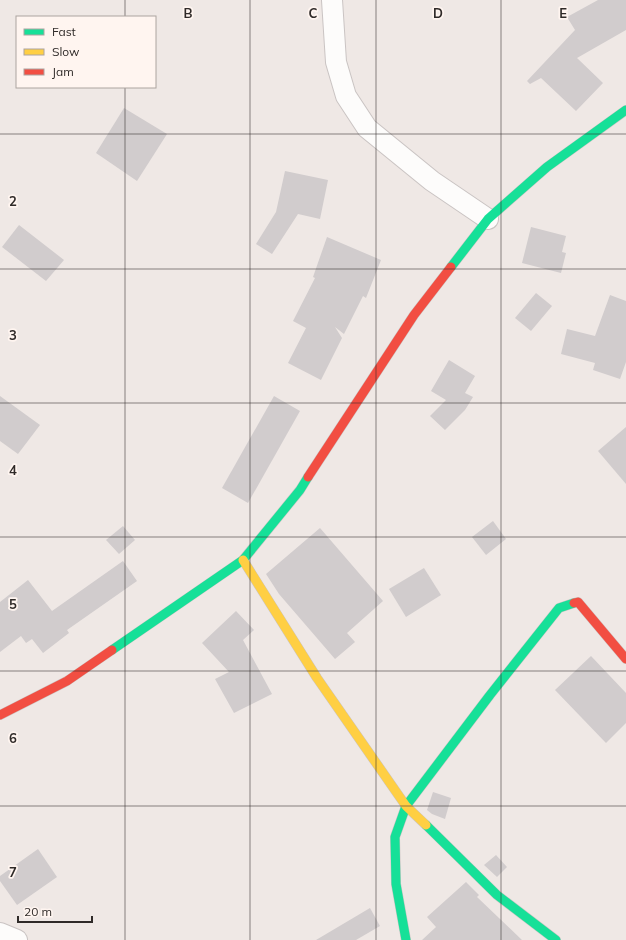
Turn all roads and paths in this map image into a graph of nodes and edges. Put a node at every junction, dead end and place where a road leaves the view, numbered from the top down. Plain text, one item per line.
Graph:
1 (332, 0) edge
2 (626, 110) edge
3 (488, 218) junction
4 (243, 560) junction
5 (626, 659) edge
6 (0, 715) edge
7 (406, 806) junction
8 (0, 934) edge
9 (17, 940) edge
10 (406, 940) edge
11 (556, 940) edge

1 - 3 street
2 - 3 street
3 - 4 street
4 - 6 street
4 - 7 street
5 - 7 street
7 - 10 street
7 - 11 street
8 - 9 street

